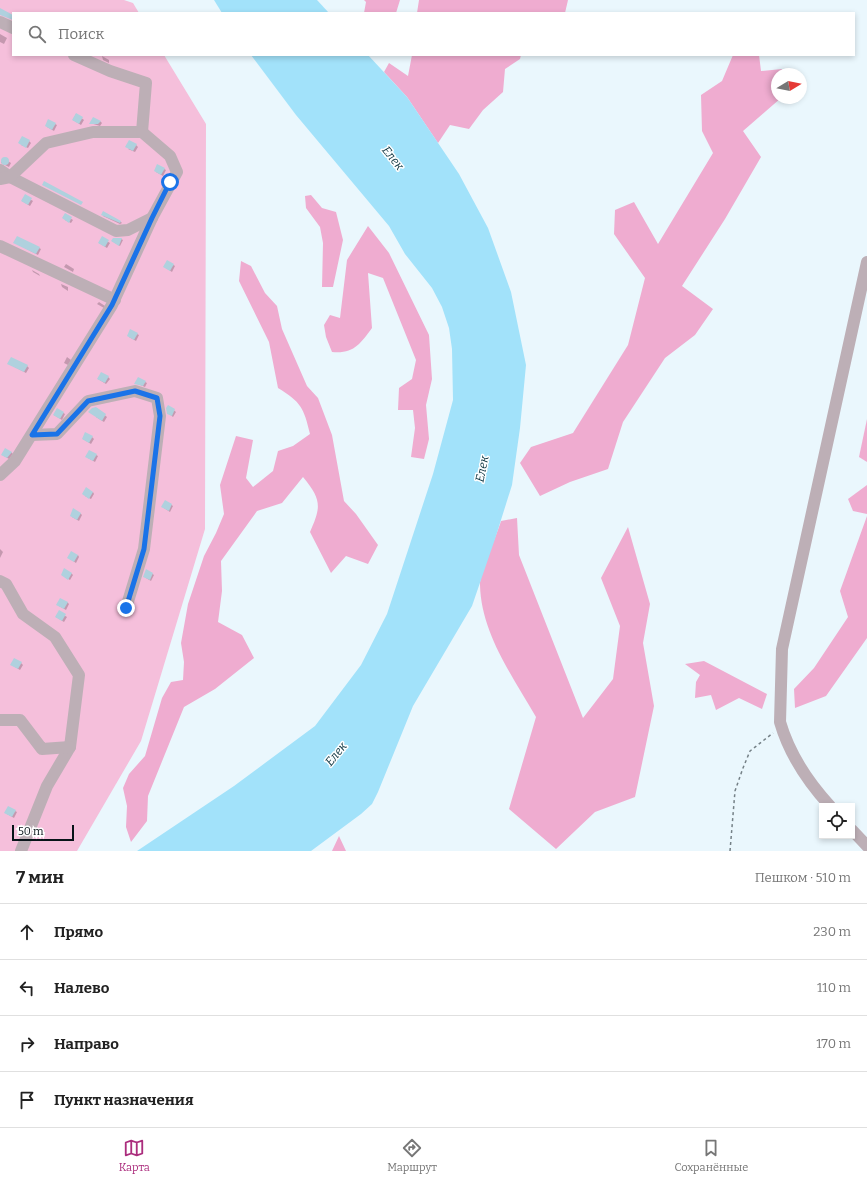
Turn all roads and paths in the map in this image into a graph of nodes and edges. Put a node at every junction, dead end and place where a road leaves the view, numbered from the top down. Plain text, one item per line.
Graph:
1 (0, 22) edge
2 (12, 28) edge
3 (76, 56) edge
4 (142, 132) junction
5 (3, 176) edge
6 (152, 218) junction
7 (0, 246) edge
8 (867, 262) edge
9 (115, 300) junction
10 (32, 435) junction
11 (0, 475) edge
12 (0, 581) edge
13 (126, 608) dead end
14 (0, 720) edge
15 (782, 728) junction
16 (70, 747) junction
17 (827, 803) edge
18 (855, 833) edge
19 (867, 846) edge
20 (21, 851) edge
21 (730, 851) edge

1 - 2 lane
3 - 4 lane
4 - 5 lane
4 - 6 lane
5 - 6 lane
6 - 9 lane
7 - 9 lane
8 - 15 lane
9 - 10 lane
10 - 11 lane
10 - 13 lane
12 - 16 lane
14 - 16 lane
15 - 17 lane
15 - 21 path
16 - 20 lane
18 - 19 lane

